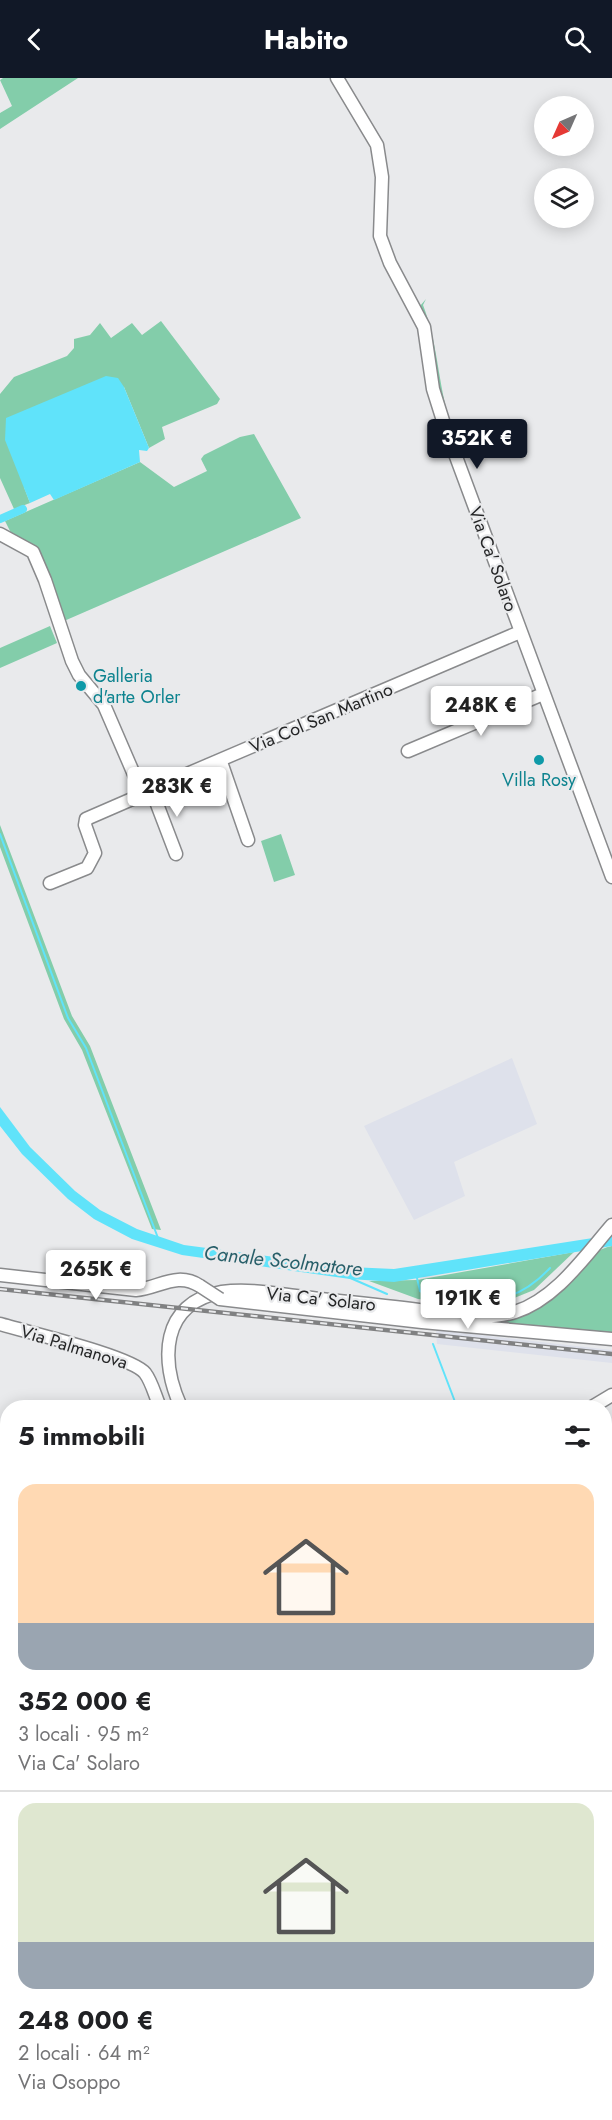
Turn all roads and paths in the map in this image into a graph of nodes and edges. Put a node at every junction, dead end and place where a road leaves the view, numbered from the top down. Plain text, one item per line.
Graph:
1 (338, 78) edge
2 (0, 534) edge
3 (520, 632) junction
4 (543, 694) junction
5 (408, 751) dead end
6 (220, 762) junction
7 (147, 791) junction
8 (248, 840) dead end
9 (176, 854) dead end
10 (612, 874) edge
11 (50, 883) dead end
12 (611, 1227) edge
13 (0, 1275) edge
14 (0, 1324) edge
15 (612, 1339) edge
16 (157, 1400) edge
17 (178, 1400) edge

1 - 3 street, Via Ca' Solaro
2 - 7 street
3 - 4 street, Via Ca' Solaro
3 - 6 street, Via Col San Martino
4 - 5 street
4 - 10 street, Via Ca' Solaro
6 - 7 street, Via Col San Martino
6 - 8 street
7 - 9 street
7 - 11 street, Via Col San Martino
12 - 17 street, Via Ca' Solaro
13 - 15 street, Via Ca' Solaro, bridge
14 - 16 street, Via Palmanova

